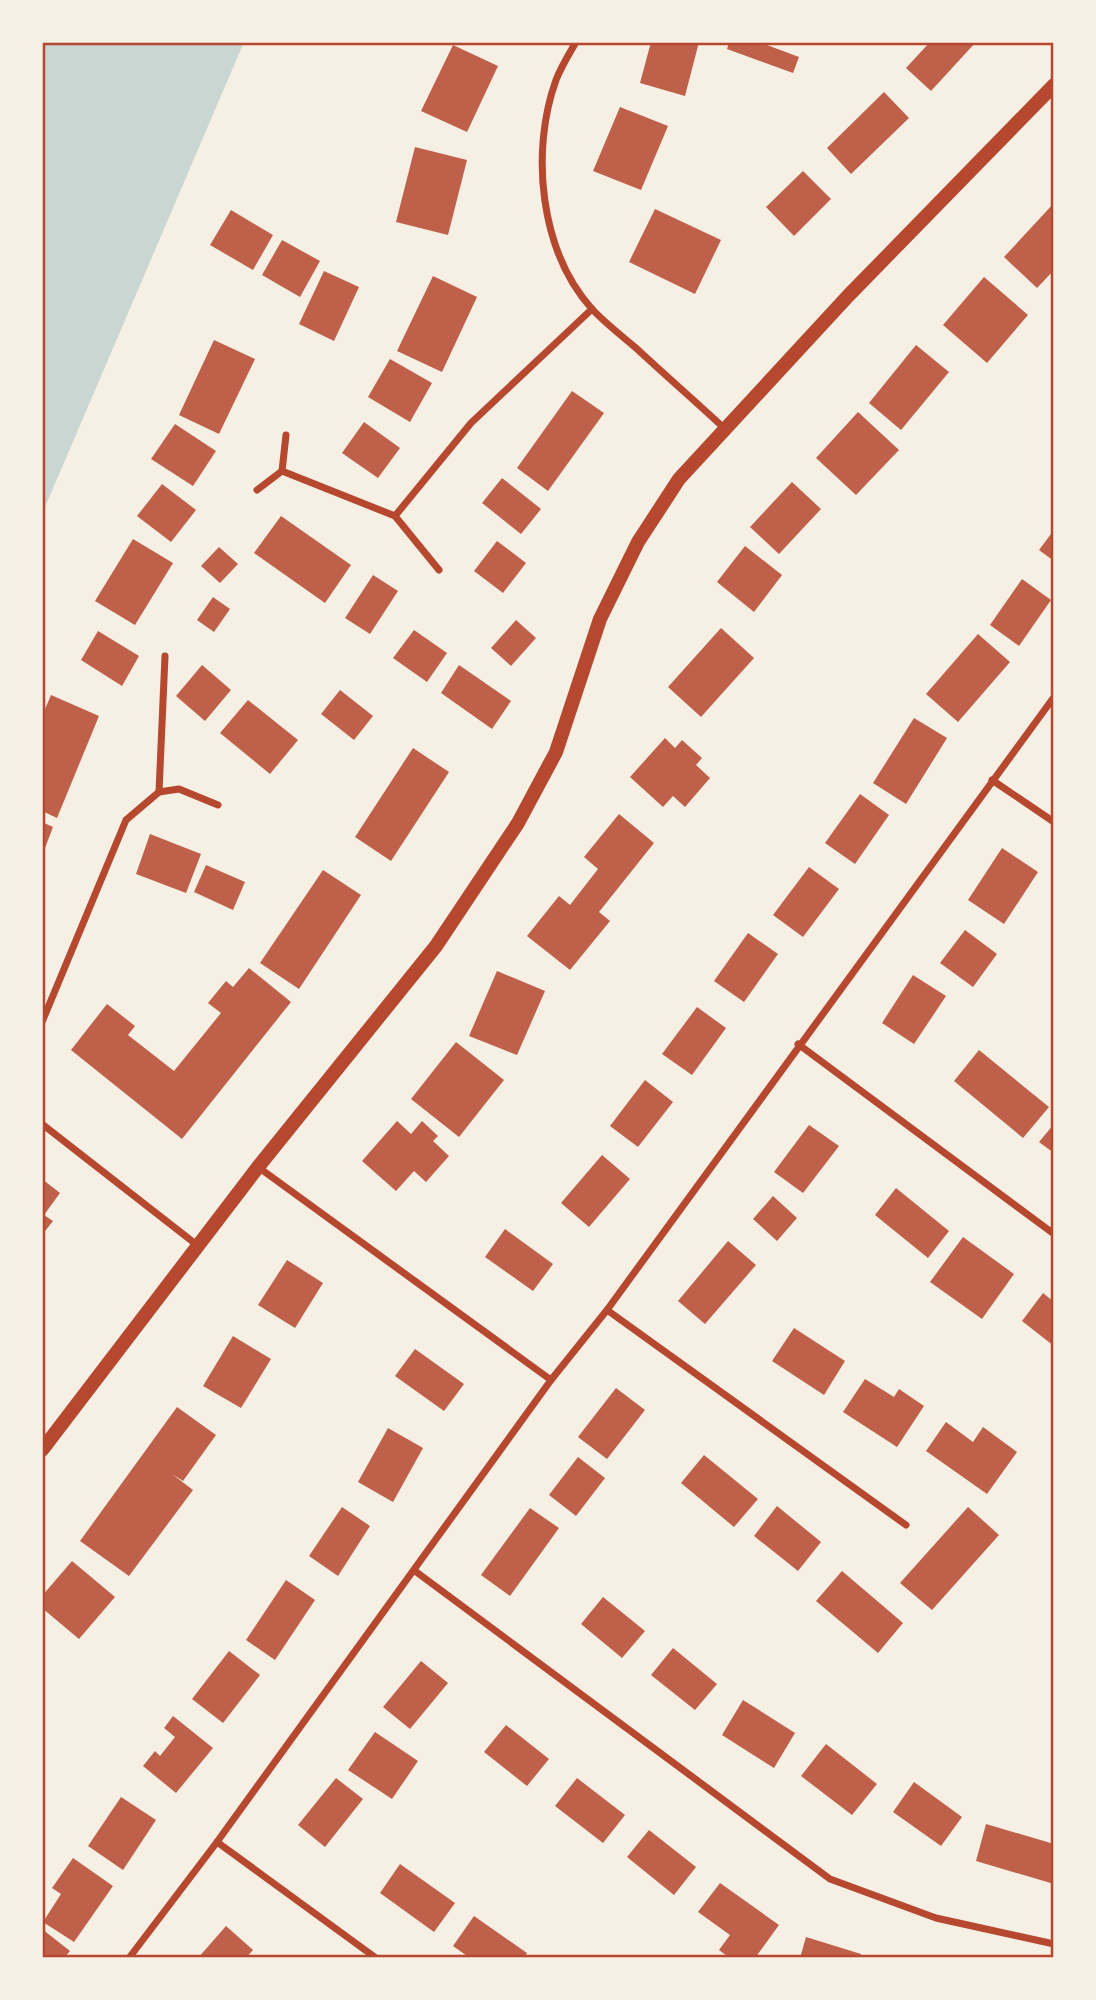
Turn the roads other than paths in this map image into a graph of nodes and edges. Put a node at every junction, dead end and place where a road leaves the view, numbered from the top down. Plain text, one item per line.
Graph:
1 (576, 42) edge
2 (1054, 85) edge
3 (592, 309) junction
4 (724, 428) junction
5 (286, 435) dead end
6 (282, 471) junction
7 (257, 490) dead end
8 (395, 516) junction
9 (439, 570) dead end
10 (165, 656) dead end
11 (1054, 696) edge
12 (992, 780) junction
13 (159, 792) junction
14 (218, 805) dead end
15 (1054, 822) edge
16 (42, 1022) edge
17 (798, 1044) junction
18 (42, 1124) edge
19 (258, 1167) junction
20 (1054, 1234) edge
21 (197, 1244) junction
22 (607, 1310) junction
23 (551, 1380) junction
24 (42, 1450) edge
25 (906, 1525) dead end
26 (415, 1570) junction
27 (217, 1842) junction
28 (1054, 1944) edge
29 (129, 1958) edge
30 (376, 1958) edge

1 - 3 street
2 - 4 main road
3 - 4 street
3 - 8 street
4 - 19 main road
5 - 6 street
6 - 7 street
6 - 8 street
8 - 9 street
10 - 13 street
11 - 12 street
12 - 15 street
12 - 17 street
13 - 14 street
13 - 16 street
17 - 20 street
17 - 22 street
18 - 21 street
19 - 21 main road
19 - 23 street
21 - 24 main road
22 - 23 street
22 - 25 street
23 - 26 street
26 - 27 street
26 - 28 street
27 - 29 street
27 - 30 street

